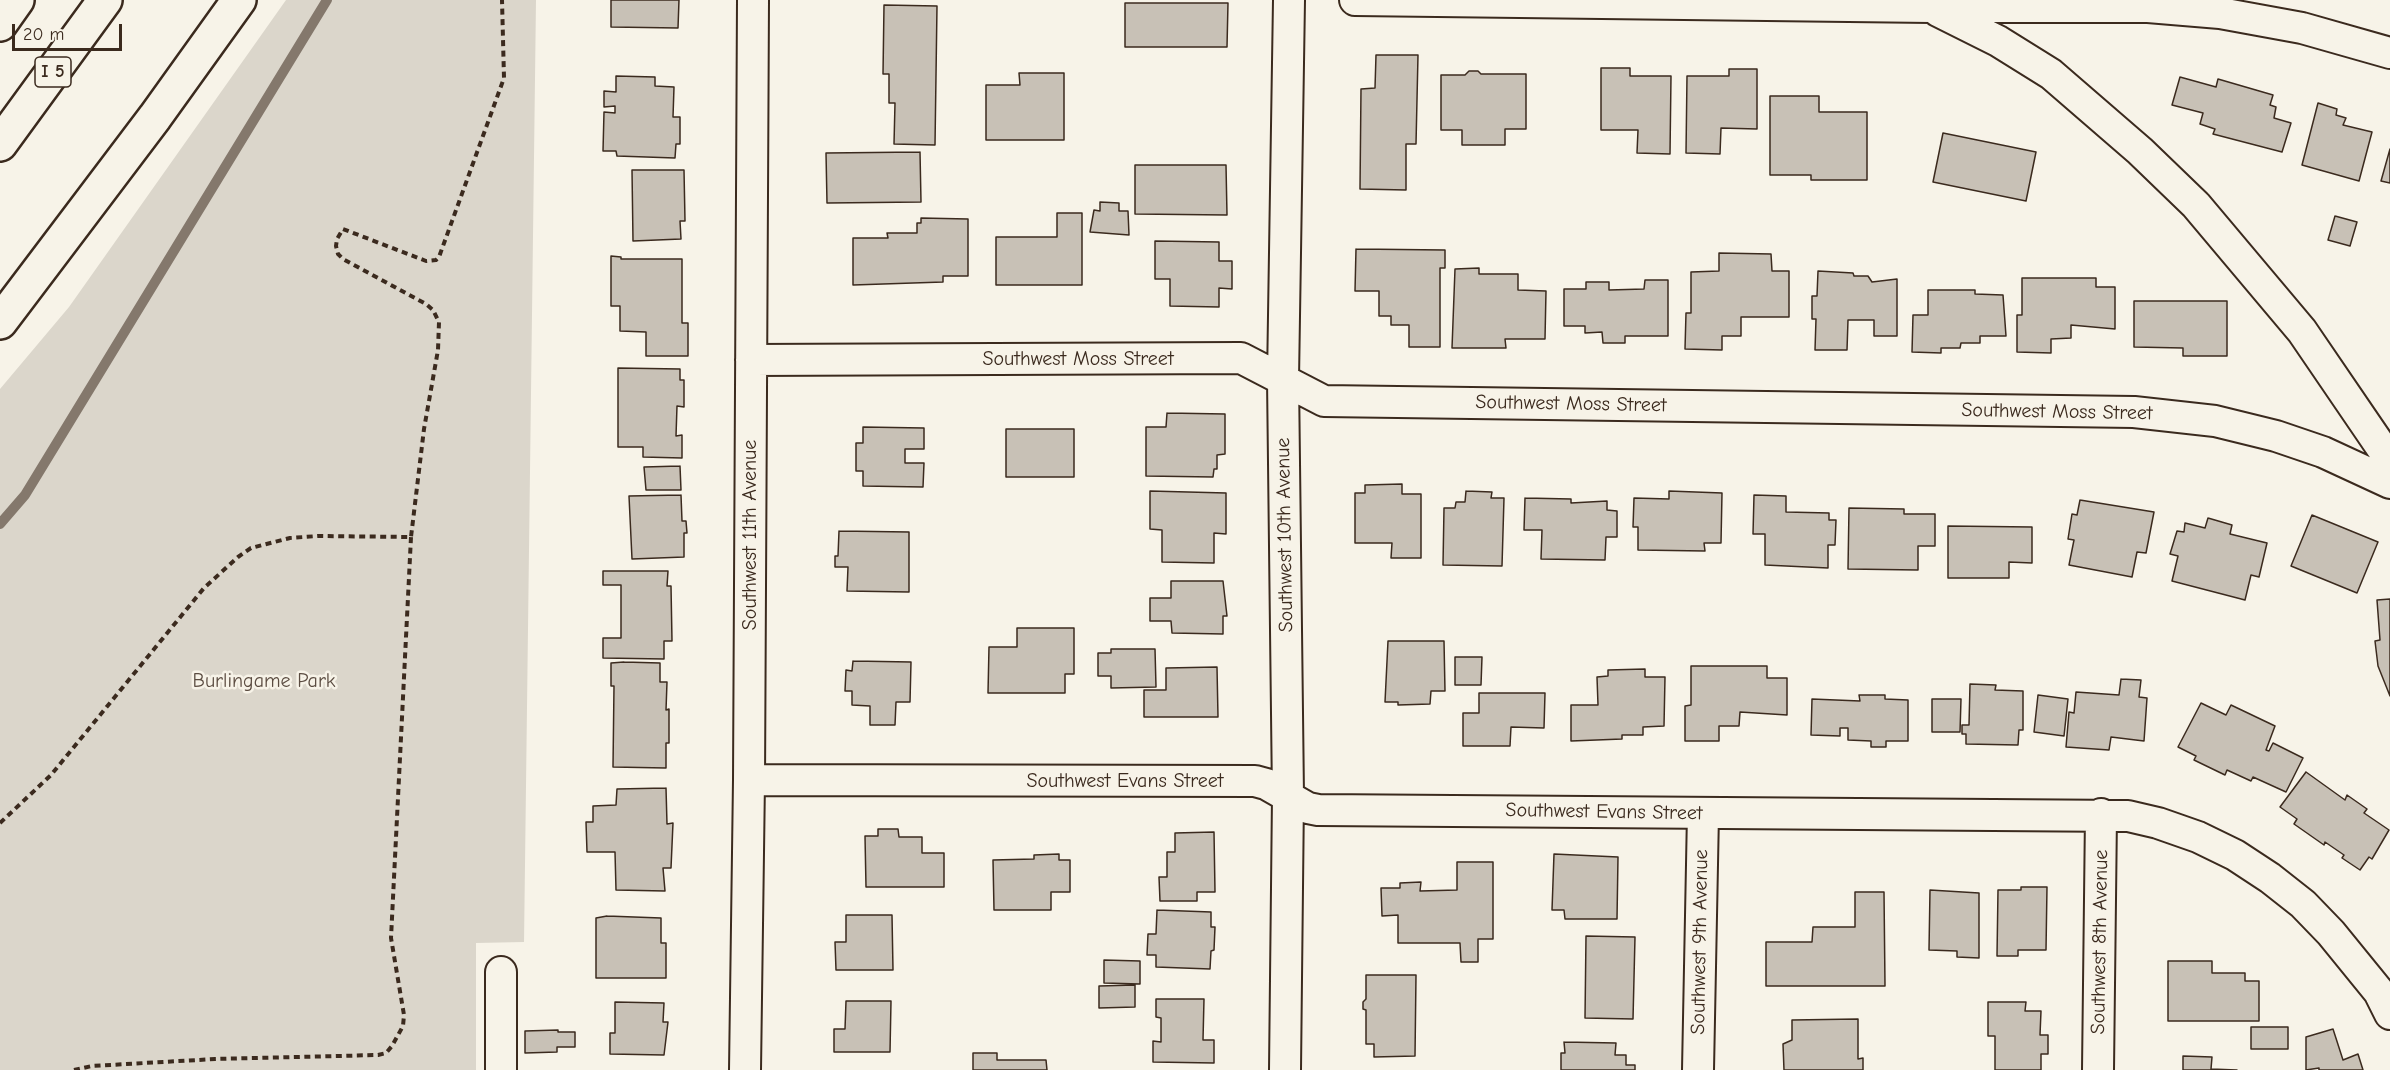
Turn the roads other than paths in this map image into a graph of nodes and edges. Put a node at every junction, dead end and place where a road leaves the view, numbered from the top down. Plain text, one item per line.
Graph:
1 (17, 0) edge
2 (105, 0) edge
3 (239, 0) edge
4 (753, 0) edge
5 (1289, 0) edge
6 (1355, 0) edge
7 (1926, 4) edge
8 (0, 24) edge
9 (2390, 53) edge
10 (0, 144) edge
11 (0, 322) edge
12 (752, 360) junction
13 (1282, 379) junction
14 (2390, 460) edge
15 (2390, 483) edge
16 (749, 780) junction
17 (1288, 796) junction
18 (1703, 813) junction
19 (2101, 814) junction
20 (501, 972) dead end
21 (2390, 1014) edge
22 (501, 1070) edge
23 (745, 1070) edge
24 (1285, 1070) edge
25 (1698, 1070) edge
26 (2098, 1070) edge

1 - 8 highway
2 - 10 highway, I 5
3 - 11 highway
4 - 12 street, Southwest 11th Avenue
5 - 13 street, Southwest 10th Avenue
6 - 7 street
7 - 9 street
7 - 14 street
12 - 13 street, Southwest Moss Street
12 - 16 street, Southwest 11th Avenue
13 - 15 street, Southwest Moss Street
13 - 17 street, Southwest 10th Avenue
16 - 17 street, Southwest Evans Street
16 - 23 street, Southwest 11th Avenue
17 - 18 street, Southwest Evans Street
17 - 24 street, Southwest 10th Avenue
18 - 19 street, Southwest Evans Street
18 - 25 street, Southwest 9th Avenue
19 - 21 street, Southwest Evans Street
19 - 26 street, Southwest 8th Avenue
20 - 22 street

